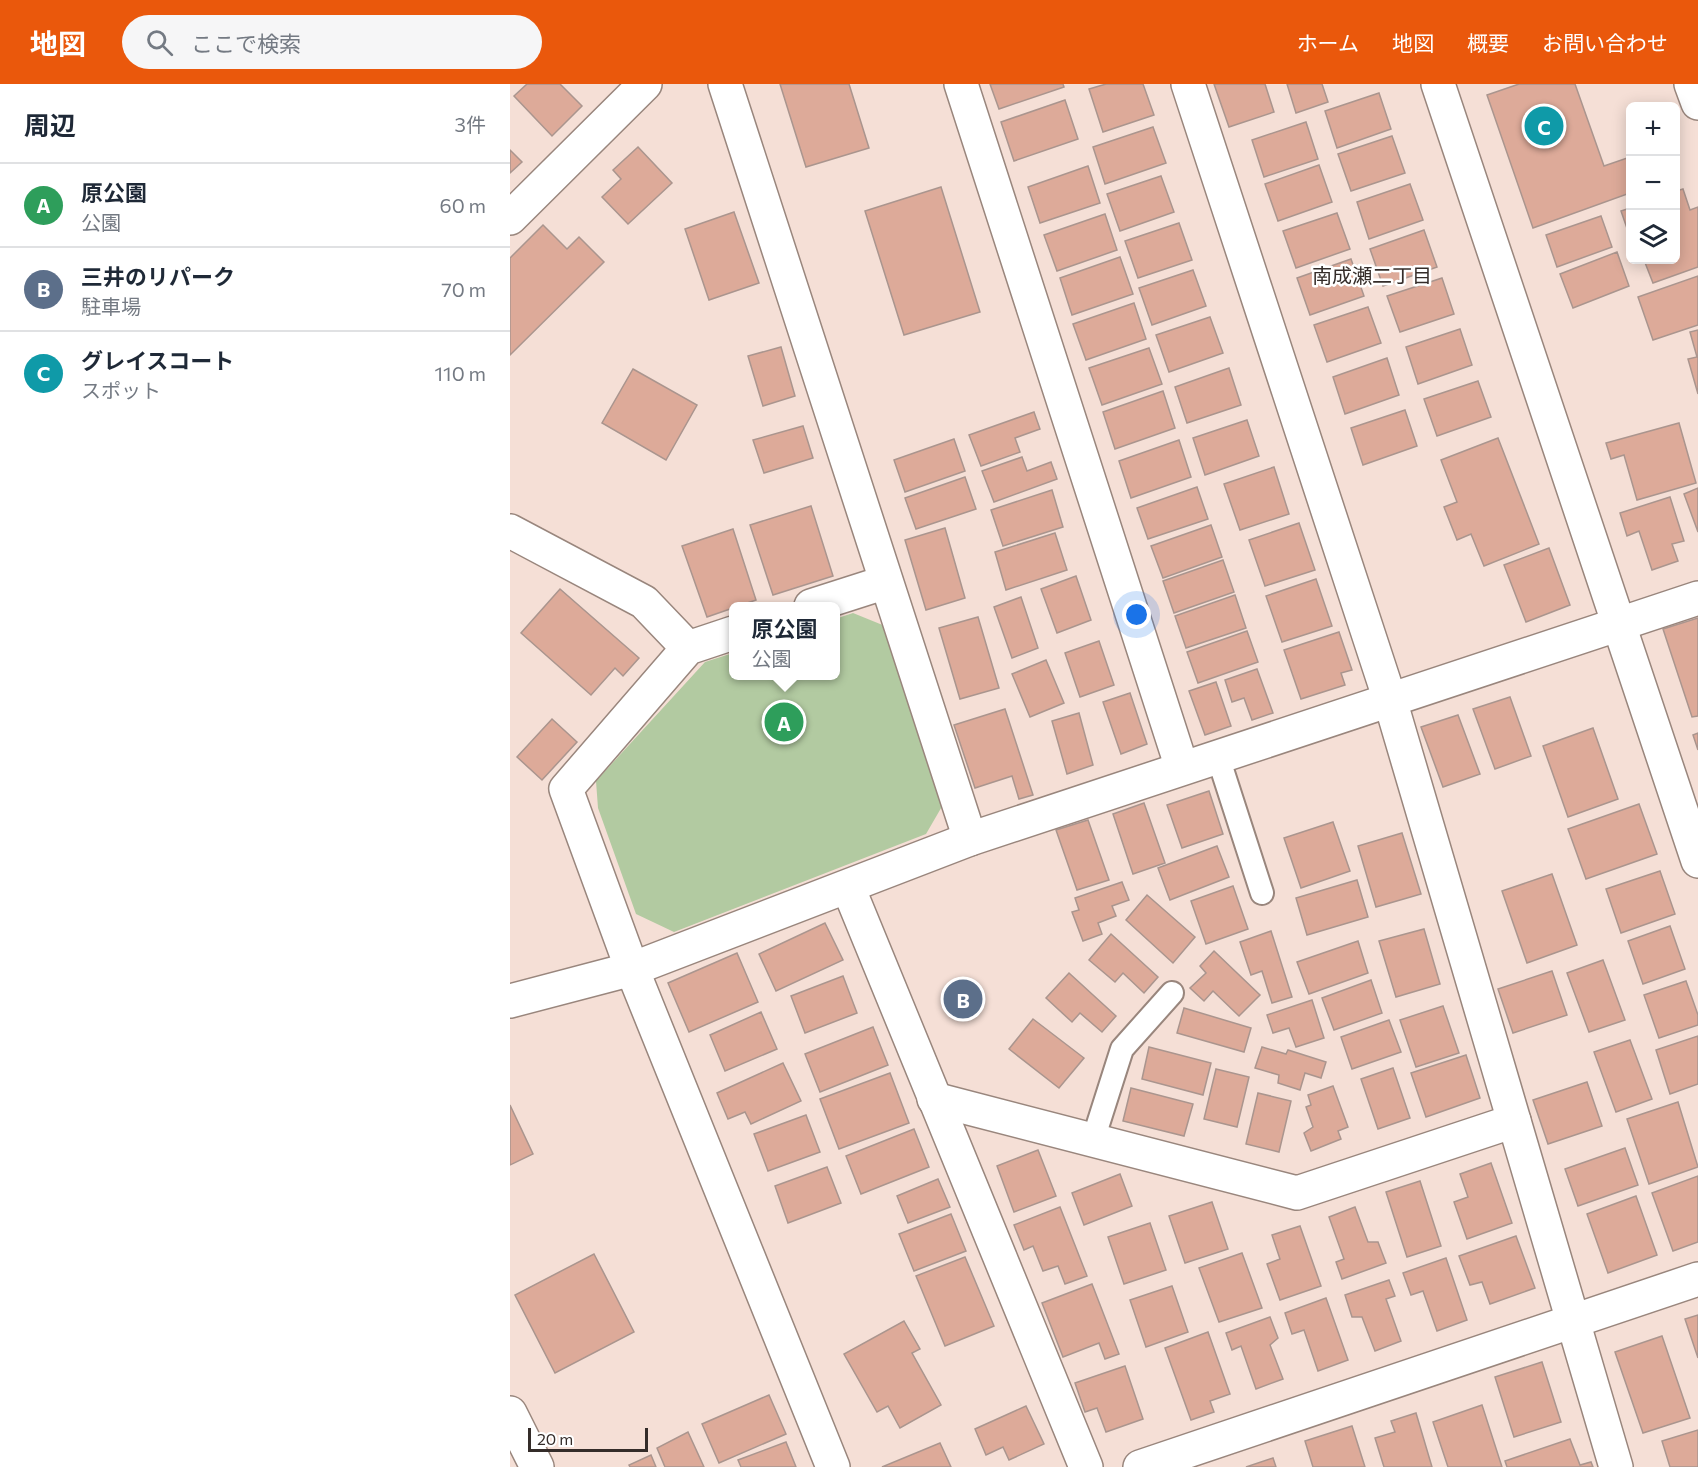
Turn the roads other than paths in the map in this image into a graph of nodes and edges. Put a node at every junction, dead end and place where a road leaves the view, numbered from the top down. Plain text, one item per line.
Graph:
1 (645, 84) edge
2 (725, 84) edge
3 (961, 84) edge
4 (1188, 84) edge
5 (1438, 84) edge
6 (1691, 84) edge
7 (1698, 103) edge
8 (510, 218) edge
9 (510, 531) edge
10 (886, 582) junction
11 (1698, 598) edge
12 (824, 602) edge
13 (1617, 624) junction
14 (729, 634) edge
15 (688, 648) junction
16 (1390, 700) junction
17 (1218, 757) junction
18 (1182, 768) junction
19 (970, 839) junction
20 (1695, 842) edge
21 (848, 887) junction
22 (1262, 893) dead end
23 (632, 969) junction
24 (1172, 993) dead end
25 (510, 1001) edge
26 (934, 1099) junction
27 (1514, 1121) junction
28 (1093, 1140) junction
29 (1698, 1279) edge
30 (1572, 1321) junction
31 (510, 1413) edge
32 (537, 1467) edge
33 (833, 1467) edge
34 (1086, 1467) edge
35 (1140, 1467) edge
36 (1616, 1467) edge

1 - 8 street
2 - 10 street
3 - 18 street
4 - 16 street
5 - 13 street
6 - 7 street
9 - 15 street
10 - 12 street
10 - 19 street
11 - 13 street
13 - 16 street
13 - 20 street
14 - 15 street
15 - 23 street
16 - 17 street
16 - 27 street
17 - 18 street
17 - 22 lane
18 - 19 street
19 - 21 street
21 - 23 street
21 - 26 street
23 - 25 street
23 - 33 street
24 - 28 lane
26 - 28 street
26 - 34 street
27 - 28 street
27 - 30 street
29 - 30 street
30 - 35 street
30 - 36 street
31 - 32 street

